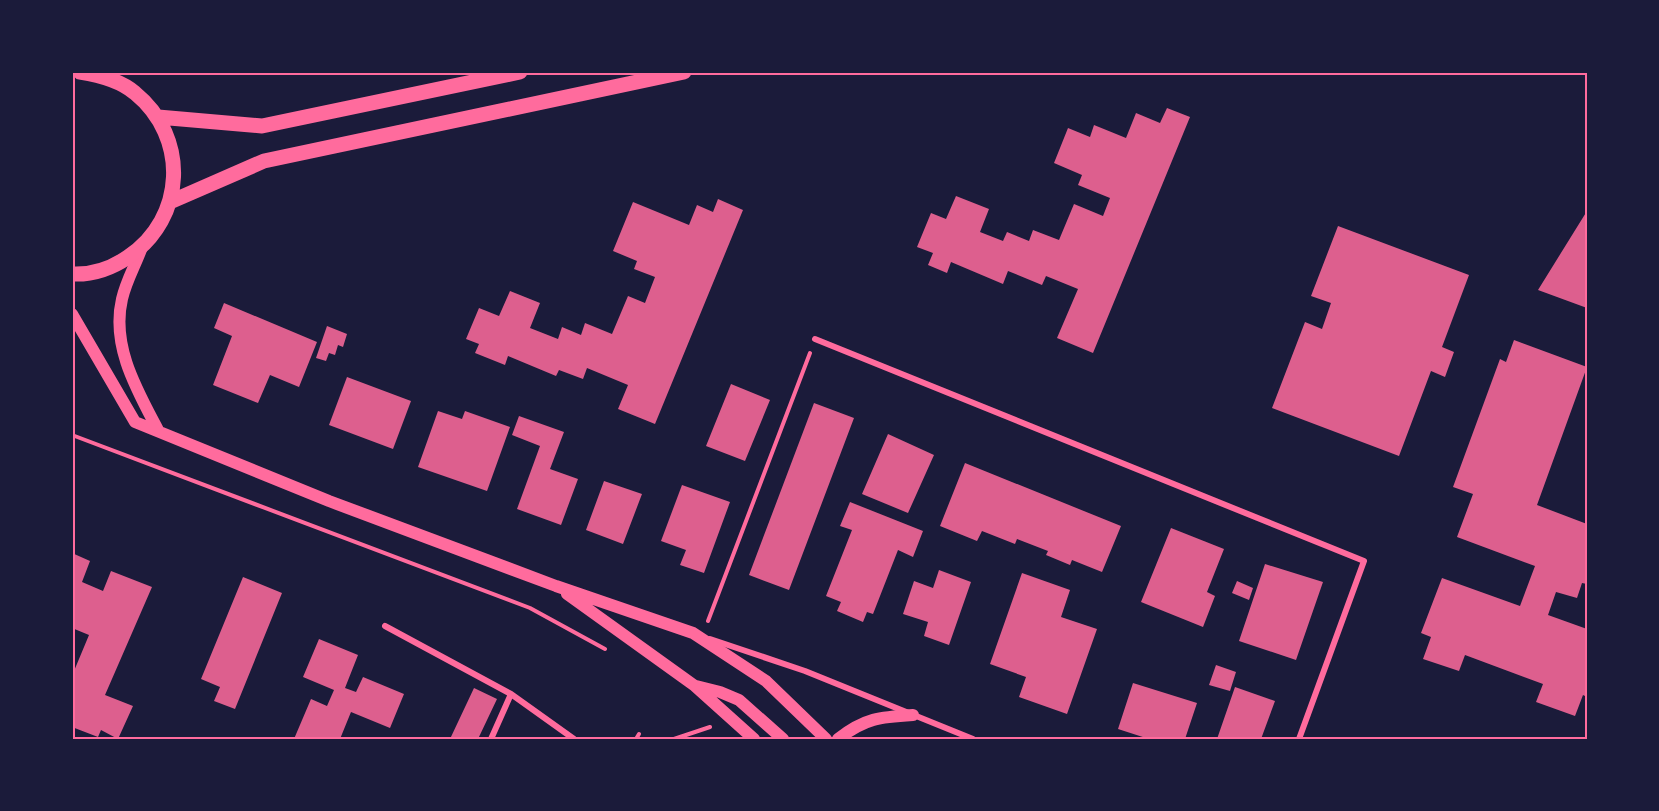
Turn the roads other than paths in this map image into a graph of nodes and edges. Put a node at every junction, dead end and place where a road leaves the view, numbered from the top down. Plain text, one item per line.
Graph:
1 (80, 72) edge
2 (520, 72) edge
3 (684, 72) edge
4 (158, 117) junction
5 (170, 202) junction
6 (142, 247) junction
7 (72, 274) edge
8 (72, 314) edge
9 (815, 339) road end
10 (158, 430) junction
11 (556, 586) junction
12 (385, 626) dead end
13 (693, 633) junction
14 (695, 686) junction
15 (511, 694) junction
16 (913, 715) junction
17 (491, 739) edge
18 (574, 739) edge
19 (754, 739) edge
20 (783, 739) edge
21 (826, 739) edge
22 (838, 739) edge
23 (973, 739) edge
24 (1299, 739) edge

1 - 4 main road
2 - 4 main road
3 - 5 main road
4 - 5 main road
5 - 6 main road
6 - 7 main road
6 - 10 main road
8 - 10 main road
9 - 24 street
10 - 11 main road
11 - 13 main road
11 - 14 main road
12 - 15 street
13 - 16 street
13 - 21 main road
14 - 19 main road
14 - 20 main road
15 - 17 street
15 - 18 street
16 - 22 main road
16 - 23 street

